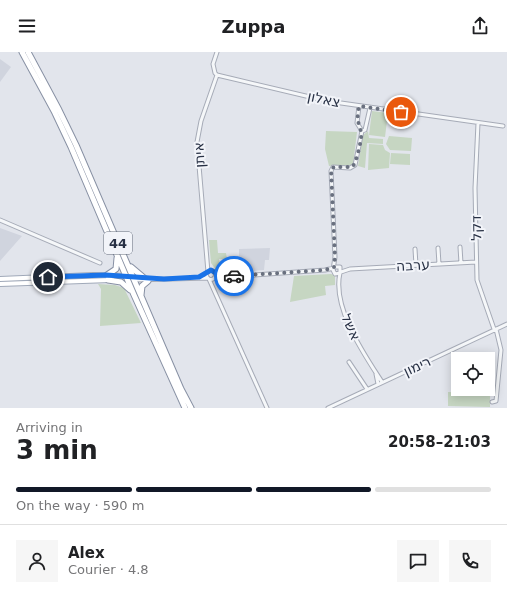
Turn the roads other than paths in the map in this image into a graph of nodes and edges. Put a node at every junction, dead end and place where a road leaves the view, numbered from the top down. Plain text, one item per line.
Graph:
1 (22, 52) edge
2 (28, 52) edge
3 (217, 52) edge
4 (217, 75) junction
5 (359, 106) junction
6 (370, 108) junction
7 (478, 123) junction
8 (503, 126) dead end
9 (362, 131) junction
10 (0, 220) edge
11 (460, 247) dead end
12 (438, 248) dead end
13 (415, 249) dead end
14 (117, 254) junction
15 (335, 257) junction
16 (208, 262) junction
17 (476, 262) junction
18 (100, 263) dead end
19 (461, 263) junction
20 (128, 264) junction
21 (439, 264) junction
22 (416, 265) junction
23 (334, 267) junction
24 (340, 267) junction
25 (350, 269) junction
26 (325, 270) junction
27 (208, 272) junction
28 (214, 272) junction
29 (337, 273) junction
30 (199, 277) junction
31 (225, 277) junction
32 (107, 278) junction
33 (126, 278) junction
34 (208, 278) junction
35 (214, 278) junction
36 (0, 279) edge
37 (133, 279) junction
38 (146, 279) junction
39 (0, 284) edge
40 (213, 286) junction
41 (134, 295) junction
42 (141, 296) junction
43 (507, 324) edge
44 (495, 329) junction
45 (349, 362) dead end
46 (375, 370) junction
47 (382, 382) junction
48 (378, 384) junction
49 (366, 390) junction
50 (492, 402) dead end
51 (184, 408) edge
52 (191, 408) edge
53 (267, 408) edge
54 (328, 408) edge

1 - 14 highway, 44
2 - 20 highway, 44
3 - 4 street, איתן
4 - 5 street, צאלון
4 - 16 street, איתן
5 - 6 street, צאלון
5 - 9 street
6 - 7 street, צאלון
6 - 9 street
7 - 8 street, צאלון
7 - 17 street, דקל
9 - 15 street
10 - 18 street
11 - 19 street
12 - 21 street
13 - 22 street
14 - 32 highway
14 - 33 highway, 44
15 - 23 street
15 - 24 street
16 - 27 street, איתן
16 - 28 street, איתן
17 - 19 street, ערבה
17 - 44 street, דקל
19 - 21 street, ערבה
20 - 37 highway, 44
20 - 38 highway
21 - 22 street, ערבה
22 - 25 street, ערבה
23 - 24 street, ערבה
23 - 26 street, ערבה
23 - 29 street
24 - 25 street, ערבה
24 - 29 street
25 - 29 street, ערבה
26 - 29 street, ערבה
26 - 31 street, ערבה
27 - 28 street
27 - 30 street
27 - 34 street, איתן
28 - 31 street, ערבה
28 - 35 street
29 - 46 street, אשל
30 - 34 street, ערבה
30 - 38 street
31 - 35 street, ערבה
32 - 33 main road
32 - 36 main road
32 - 39 main road
32 - 41 highway
33 - 37 main road
33 - 41 highway, 44
34 - 35 street, ערבה
34 - 40 street
35 - 40 street
37 - 38 street
37 - 42 highway, 44
38 - 42 highway
40 - 53 street
41 - 51 highway, 44
42 - 52 highway, 44
43 - 44 street, רימון
44 - 47 street, רימון
44 - 50 street, דקל
45 - 49 street
46 - 47 street, אשל
46 - 48 street, אשל
47 - 48 street, רימון
48 - 49 street, רימון
49 - 54 street, רימון

